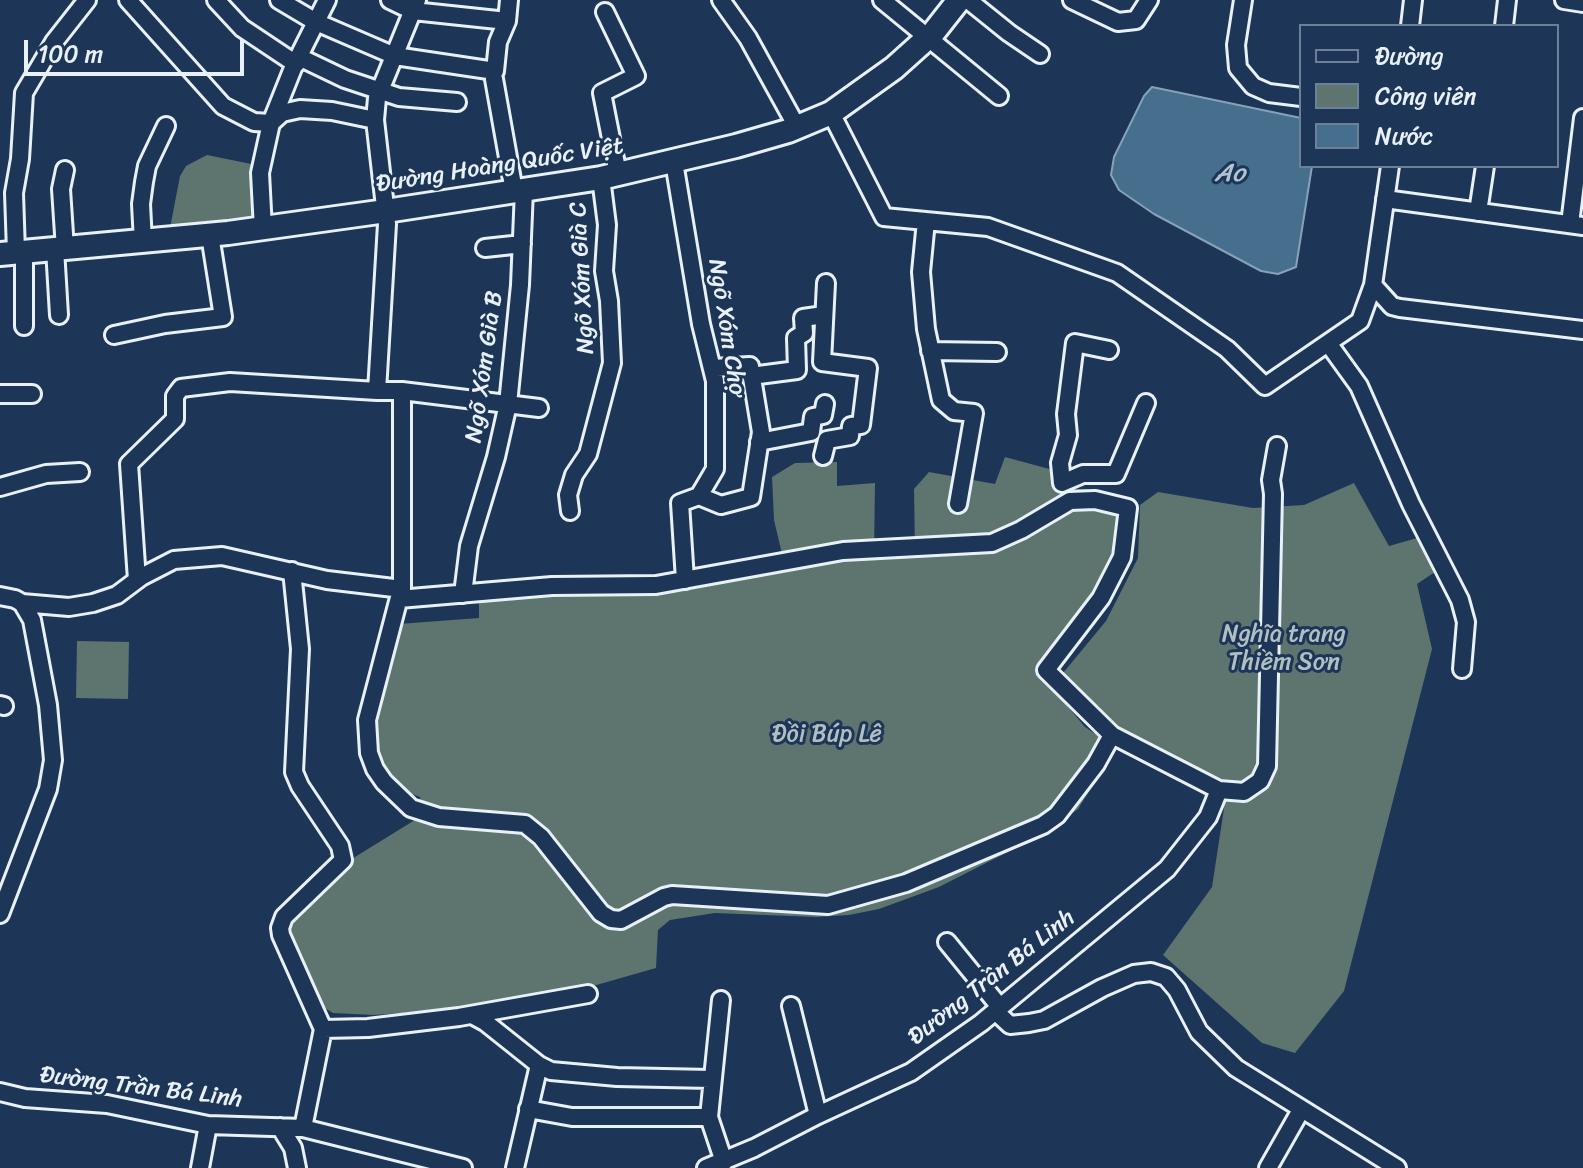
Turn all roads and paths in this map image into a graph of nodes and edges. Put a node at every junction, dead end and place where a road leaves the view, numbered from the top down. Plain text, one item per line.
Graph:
1 (87, 0) edge
2 (128, 0) edge
3 (279, 0) edge
4 (327, 0) edge
5 (390, 0) edge
6 (509, 0) edge
7 (721, 0) edge
8 (882, 0) edge
9 (959, 0) edge
10 (968, 0) edge
11 (1072, 0) edge
12 (1149, 0) edge
13 (1243, 0) edge
14 (1413, 0) edge
15 (1507, 0) edge
16 (1564, 0) edge
17 (224, 3) edge
18 (1583, 3) edge
19 (415, 5) edge
20 (605, 12) dead end
21 (507, 21) junction
22 (316, 22) junction
23 (1410, 24) edge
24 (1504, 24) edge
25 (928, 38) junction
26 (1040, 54) dead end
27 (395, 56) junction
28 (297, 61) junction
29 (494, 79) dead end
30 (380, 90) junction
31 (999, 96) dead end
32 (1299, 97) edge
33 (457, 102) dead end
34 (831, 113) junction
35 (1583, 118) edge
36 (375, 120) junction
37 (271, 123) junction
38 (166, 126) dead end
39 (797, 127) junction
40 (674, 162) junction
41 (1390, 168) edge
42 (1485, 168) edge
43 (65, 170) dead end
44 (610, 176) junction
45 (519, 191) junction
46 (1385, 199) junction
47 (386, 211) junction
48 (1478, 212) junction
49 (926, 221) junction
50 (1576, 225) edge
51 (263, 229) junction
52 (210, 235) junction
53 (143, 242) junction
54 (522, 244) junction
55 (485, 248) dead end
56 (60, 249) junction
57 (13, 253) edge
58 (826, 283) dead end
59 (1373, 285) junction
60 (59, 315) dead end
61 (824, 315) junction
62 (24, 326) dead end
63 (1583, 330) edge
64 (114, 335) dead end
65 (1328, 343) junction
66 (1109, 350) dead end
67 (930, 351) junction
68 (997, 352) dead end
69 (712, 368) junction
70 (751, 376) junction
71 (377, 391) junction
72 (402, 391) junction
73 (0, 394) edge
74 (32, 394) dead end
75 (1146, 403) dead end
76 (508, 404) junction
77 (825, 404) dead end
78 (539, 408) dead end
79 (759, 442) junction
80 (1277, 446) dead end
81 (823, 456) dead end
82 (80, 472) dead end
83 (0, 487) edge
84 (699, 496) junction
85 (958, 504) dead end
86 (570, 511) dead end
87 (292, 571) junction
88 (137, 580) junction
89 (685, 580) junction
90 (400, 594) junction
91 (463, 594) junction
92 (0, 596) edge
93 (22, 603) junction
94 (1462, 669) dead end
95 (1112, 735) junction
96 (1219, 790) junction
97 (0, 914) edge
98 (947, 942) dead end
99 (588, 994) dead end
100 (721, 1000) dead end
101 (791, 1006) dead end
102 (998, 1009) junction
103 (472, 1015) junction
104 (323, 1029) junction
105 (539, 1065) junction
106 (711, 1079) junction
107 (0, 1092) edge
108 (528, 1109) junction
109 (1301, 1110) junction
110 (818, 1115) junction
111 (709, 1117) junction
112 (208, 1125) junction
113 (280, 1127) junction
114 (303, 1128) junction
115 (724, 1162) junction
116 (200, 1168) edge
117 (297, 1168) edge
118 (463, 1168) edge
119 (515, 1168) edge
120 (706, 1168) edge
121 (1268, 1168) edge
122 (1397, 1168) edge

1 - 57 street
2 - 37 street
3 - 22 street
4 - 22 street
5 - 19 street
6 - 21 street
7 - 39 street
8 - 25 street
9 - 25 main road, Đường Hoàng Quốc Việt
10 - 26 street
11 - 12 street
13 - 32 street
14 - 23 street
15 - 24 street
16 - 18 street
17 - 28 street
19 - 21 street
19 - 27 street
20 - 44 street, Ngõ Xóm Già C
21 - 27 street
22 - 27 street
22 - 28 street
25 - 31 street
25 - 34 main road, Đường Hoàng Quốc Việt
27 - 30 street
28 - 30 street
28 - 37 street
29 - 45 street, Ngõ Xóm Già B
30 - 33 street
30 - 36 street
34 - 39 main road, Đường Hoàng Quốc Việt
34 - 49 street
35 - 50 street
36 - 37 street
36 - 47 street
37 - 51 street
38 - 53 street
39 - 40 main road, Đường Hoàng Quốc Việt
40 - 44 main road, Đường Hoàng Quốc Việt
40 - 69 street, Ngõ Xóm Chợ
41 - 46 street
42 - 48 street
43 - 56 street
44 - 45 main road, Đường Hoàng Quốc Việt
44 - 86 street, Ngõ Xóm Già C
45 - 47 main road, Đường Hoàng Quốc Việt
45 - 54 street, Ngõ Xóm Già B
46 - 48 street
46 - 59 street
47 - 51 main road, Đường Hoàng Quốc Việt
47 - 71 street
48 - 50 street
49 - 65 street
49 - 67 street
51 - 52 main road, Đường Hoàng Quốc Việt
52 - 53 main road, Đường Hoàng Quốc Việt
52 - 64 street
53 - 56 main road, Đường Hoàng Quốc Việt
54 - 55 street
54 - 76 street, Ngõ Xóm Già B
56 - 57 main road, Đường Hoàng Quốc Việt
56 - 60 street
57 - 62 street
58 - 61 street
59 - 63 street
59 - 65 street
61 - 70 street
61 - 81 street
65 - 94 street
66 - 75 street
67 - 68 street
67 - 85 street
69 - 70 street
69 - 84 street, Ngõ Xóm Chợ
70 - 79 street
71 - 72 street
71 - 88 street
72 - 76 street
72 - 90 street
73 - 74 street
76 - 78 street
76 - 91 street, Ngõ Xóm Già B
77 - 79 street
79 - 84 street
80 - 96 street
82 - 83 street
84 - 89 street, Ngõ Xóm Chợ
87 - 88 street
87 - 90 street
87 - 104 street
88 - 93 street
89 - 91 street
89 - 95 street
90 - 91 street
90 - 95 street
92 - 93 street
93 - 97 street
95 - 96 street
96 - 102 street, Đường Trần Bá Linh
98 - 102 street
99 - 103 street
100 - 106 street
101 - 110 street
102 - 109 street
102 - 110 street, Đường Trần Bá Linh
103 - 104 street
103 - 105 street
104 - 114 street
105 - 106 street
105 - 108 street
106 - 111 street
107 - 112 street, Đường Trần Bá Linh
108 - 111 street
108 - 119 street
109 - 121 street
109 - 122 street
110 - 115 street, Đường Trần Bá Linh
111 - 115 street
112 - 113 street, Đường Trần Bá Linh
112 - 116 street
113 - 114 street, Đường Trần Bá Linh
113 - 117 street
114 - 118 street, Đường Trần Bá Linh
115 - 120 street, Đường Trần Bá Linh

